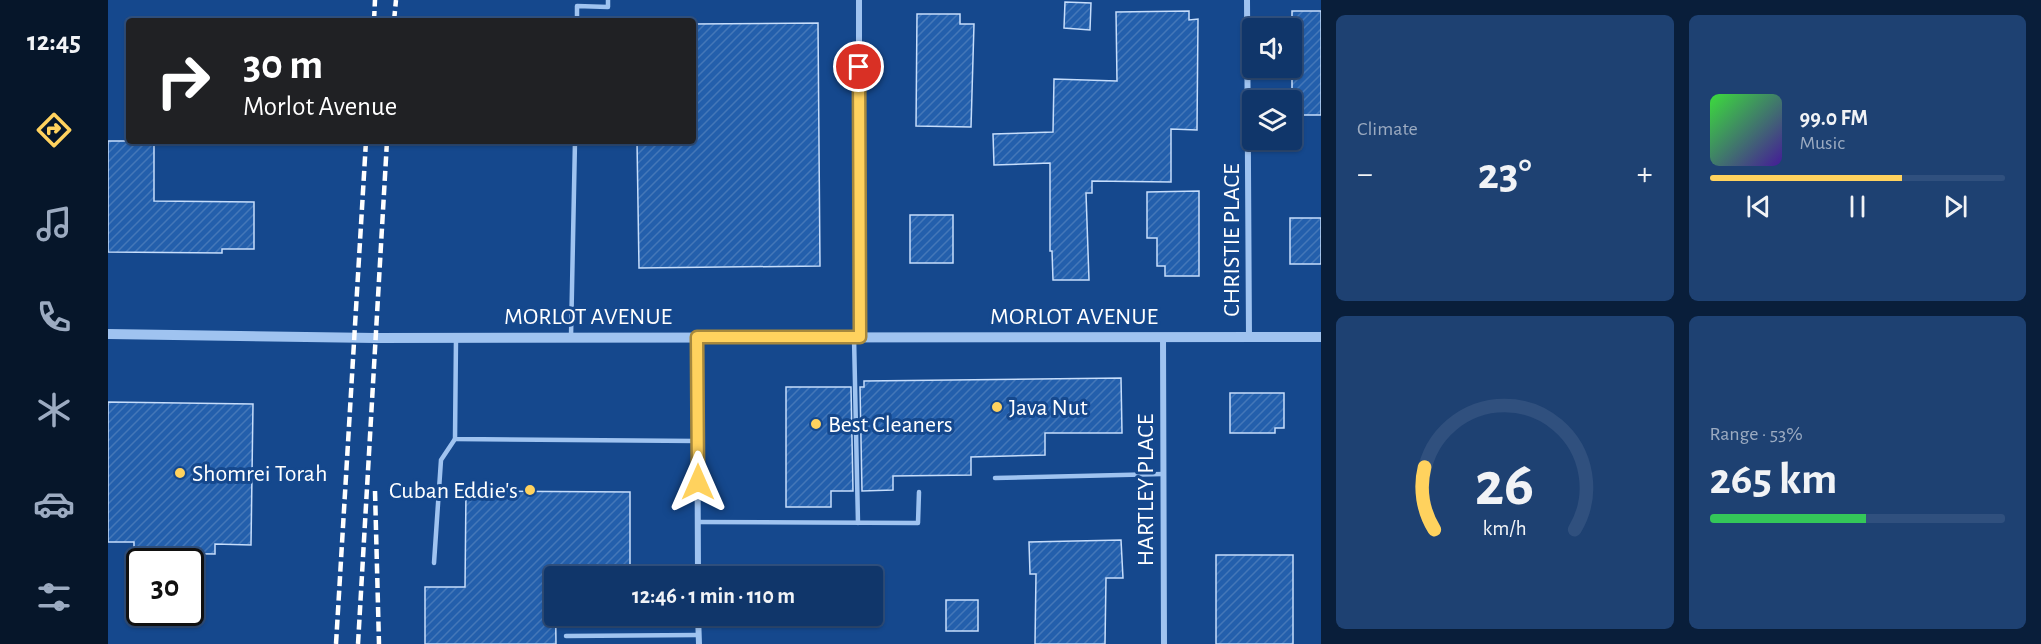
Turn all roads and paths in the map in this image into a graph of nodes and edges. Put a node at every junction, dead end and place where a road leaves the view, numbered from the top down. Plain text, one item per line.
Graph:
1 (608, 0) edge
2 (859, 0) edge
3 (1247, 0) edge
4 (577, 18) edge
5 (574, 144) edge
6 (108, 334) edge
7 (697, 337) junction
8 (857, 337) junction
9 (1163, 337) junction
10 (1249, 337) junction
11 (1321, 337) edge
12 (456, 338) junction
13 (571, 338) junction
14 (455, 439) junction
15 (697, 441) junction
16 (1163, 474) junction
17 (995, 478) dead end
18 (919, 492) dead end
19 (698, 522) junction
20 (858, 523) junction
21 (434, 563) dead end
22 (698, 566) edge
23 (699, 626) edge
24 (699, 635) junction
25 (566, 636) dead end
26 (699, 644) edge
27 (1164, 644) edge

1 - 4 lane
2 - 8 street
3 - 10 street, CHRISTIE PLACE
5 - 13 lane
6 - 12 street, MORLOT AVENUE
7 - 8 street, MORLOT AVENUE
7 - 13 street, MORLOT AVENUE
7 - 15 street
8 - 9 street, MORLOT AVENUE
8 - 20 lane
9 - 10 street, MORLOT AVENUE
9 - 16 street, HARTLEY PLACE
10 - 11 street, MORLOT AVENUE
12 - 13 street, MORLOT AVENUE
12 - 14 lane
14 - 15 lane
14 - 21 lane
15 - 19 street
16 - 17 lane
16 - 27 street, HARTLEY PLACE
18 - 20 lane
19 - 20 lane
19 - 22 street
23 - 24 street
24 - 25 lane
24 - 26 street

